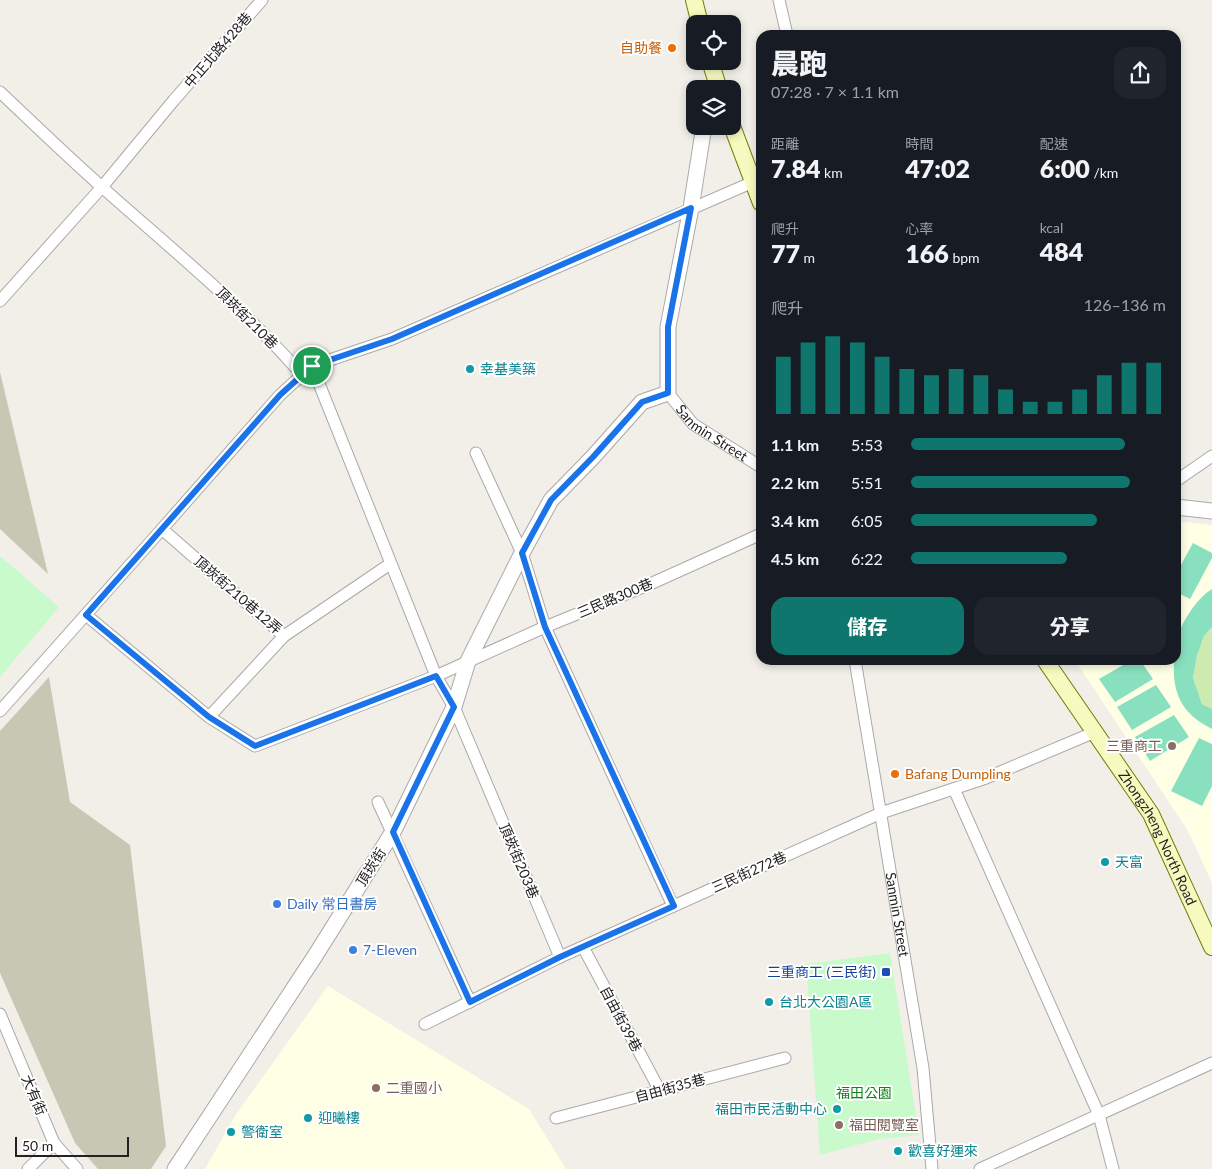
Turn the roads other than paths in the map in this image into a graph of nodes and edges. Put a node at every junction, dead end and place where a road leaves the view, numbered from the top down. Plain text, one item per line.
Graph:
1 (262, 0) edge
2 (694, 0) edge
3 (779, 0) edge
4 (698, 15) edge
5 (786, 30) edge
6 (0, 92) edge
7 (703, 135) edge
8 (735, 135) edge
9 (753, 182) junction
10 (102, 187) junction
11 (756, 190) edge
12 (691, 208) junction
13 (0, 301) edge
14 (312, 366) junction
15 (668, 393) junction
16 (476, 453) dead end
17 (1212, 456) edge
18 (756, 464) edge
19 (1181, 478) edge
20 (1181, 508) edge
21 (1212, 511) edge
22 (162, 529) junction
23 (756, 536) edge
24 (522, 553) junction
25 (390, 564) junction
26 (86, 615) junction
27 (545, 627) junction
28 (284, 636) junction
29 (468, 661) junction
30 (856, 665) edge
31 (1048, 665) edge
32 (436, 676) junction
33 (454, 707) junction
34 (0, 710) edge
35 (209, 717) junction
36 (1095, 732) junction
37 (954, 789) junction
38 (378, 802) dead end
39 (881, 813) junction
40 (393, 832) junction
41 (674, 906) junction
42 (583, 947) junction
43 (1212, 947) edge
44 (560, 957) junction
45 (470, 1002) junction
46 (0, 1014) edge
47 (425, 1024) dead end
48 (784, 1058) dead end
49 (1212, 1063) edge
50 (660, 1091) junction
51 (1100, 1115) junction
52 (556, 1118) dead end
53 (54, 1143) junction
54 (28, 1169) edge
55 (77, 1169) edge
56 (175, 1169) edge
57 (932, 1169) edge
58 (980, 1169) edge
59 (1113, 1169) edge

1 - 10 street, 中正北路428巷
2 - 4 main road
3 - 5 street
6 - 10 street, 頂崁街210巷
7 - 12 street, Sanmin Street
8 - 9 main road
9 - 11 main road
9 - 12 street
10 - 13 street, 中正北路428巷
10 - 14 street, 頂崁街210巷
12 - 14 street
12 - 15 street, Sanmin Street
14 - 22 street
14 - 25 street
15 - 18 street, Sanmin Street
15 - 24 street, 頂崁街
16 - 24 street
17 - 19 street
20 - 21 street
22 - 26 street
22 - 28 street, 頂崁街210巷12弄
23 - 27 street, 三民路300巷
24 - 27 street
24 - 29 street, 頂崁街
25 - 28 street, 頂崁街210巷12弄
25 - 32 street
26 - 34 street
26 - 35 street
27 - 29 street, 三民路300巷
27 - 41 street
28 - 35 street
29 - 32 street, 三民路300巷
29 - 33 street, 頂崁街
30 - 39 street, Sanmin Street
31 - 36 main road, Zhongzheng North Road
32 - 33 street
32 - 35 street, 三民路300巷
33 - 40 street, 頂崁街
33 - 44 street, 頂崁街203巷
36 - 37 street, 三民街272巷
36 - 43 main road, Zhongzheng North Road
37 - 39 street, 三民街272巷
37 - 51 street
38 - 40 street
39 - 41 street, 三民街272巷
39 - 57 street, Sanmin Street
40 - 45 street
40 - 56 street, 頂崁街
41 - 42 street, 三民街272巷
42 - 44 street
42 - 50 street, 自由街39巷
44 - 45 street
45 - 47 street
46 - 53 street, 大有街
48 - 50 street, 自由街35巷
49 - 51 street
50 - 52 street, 自由街35巷
51 - 58 street
51 - 59 street
53 - 54 street
53 - 55 street, 大有街

